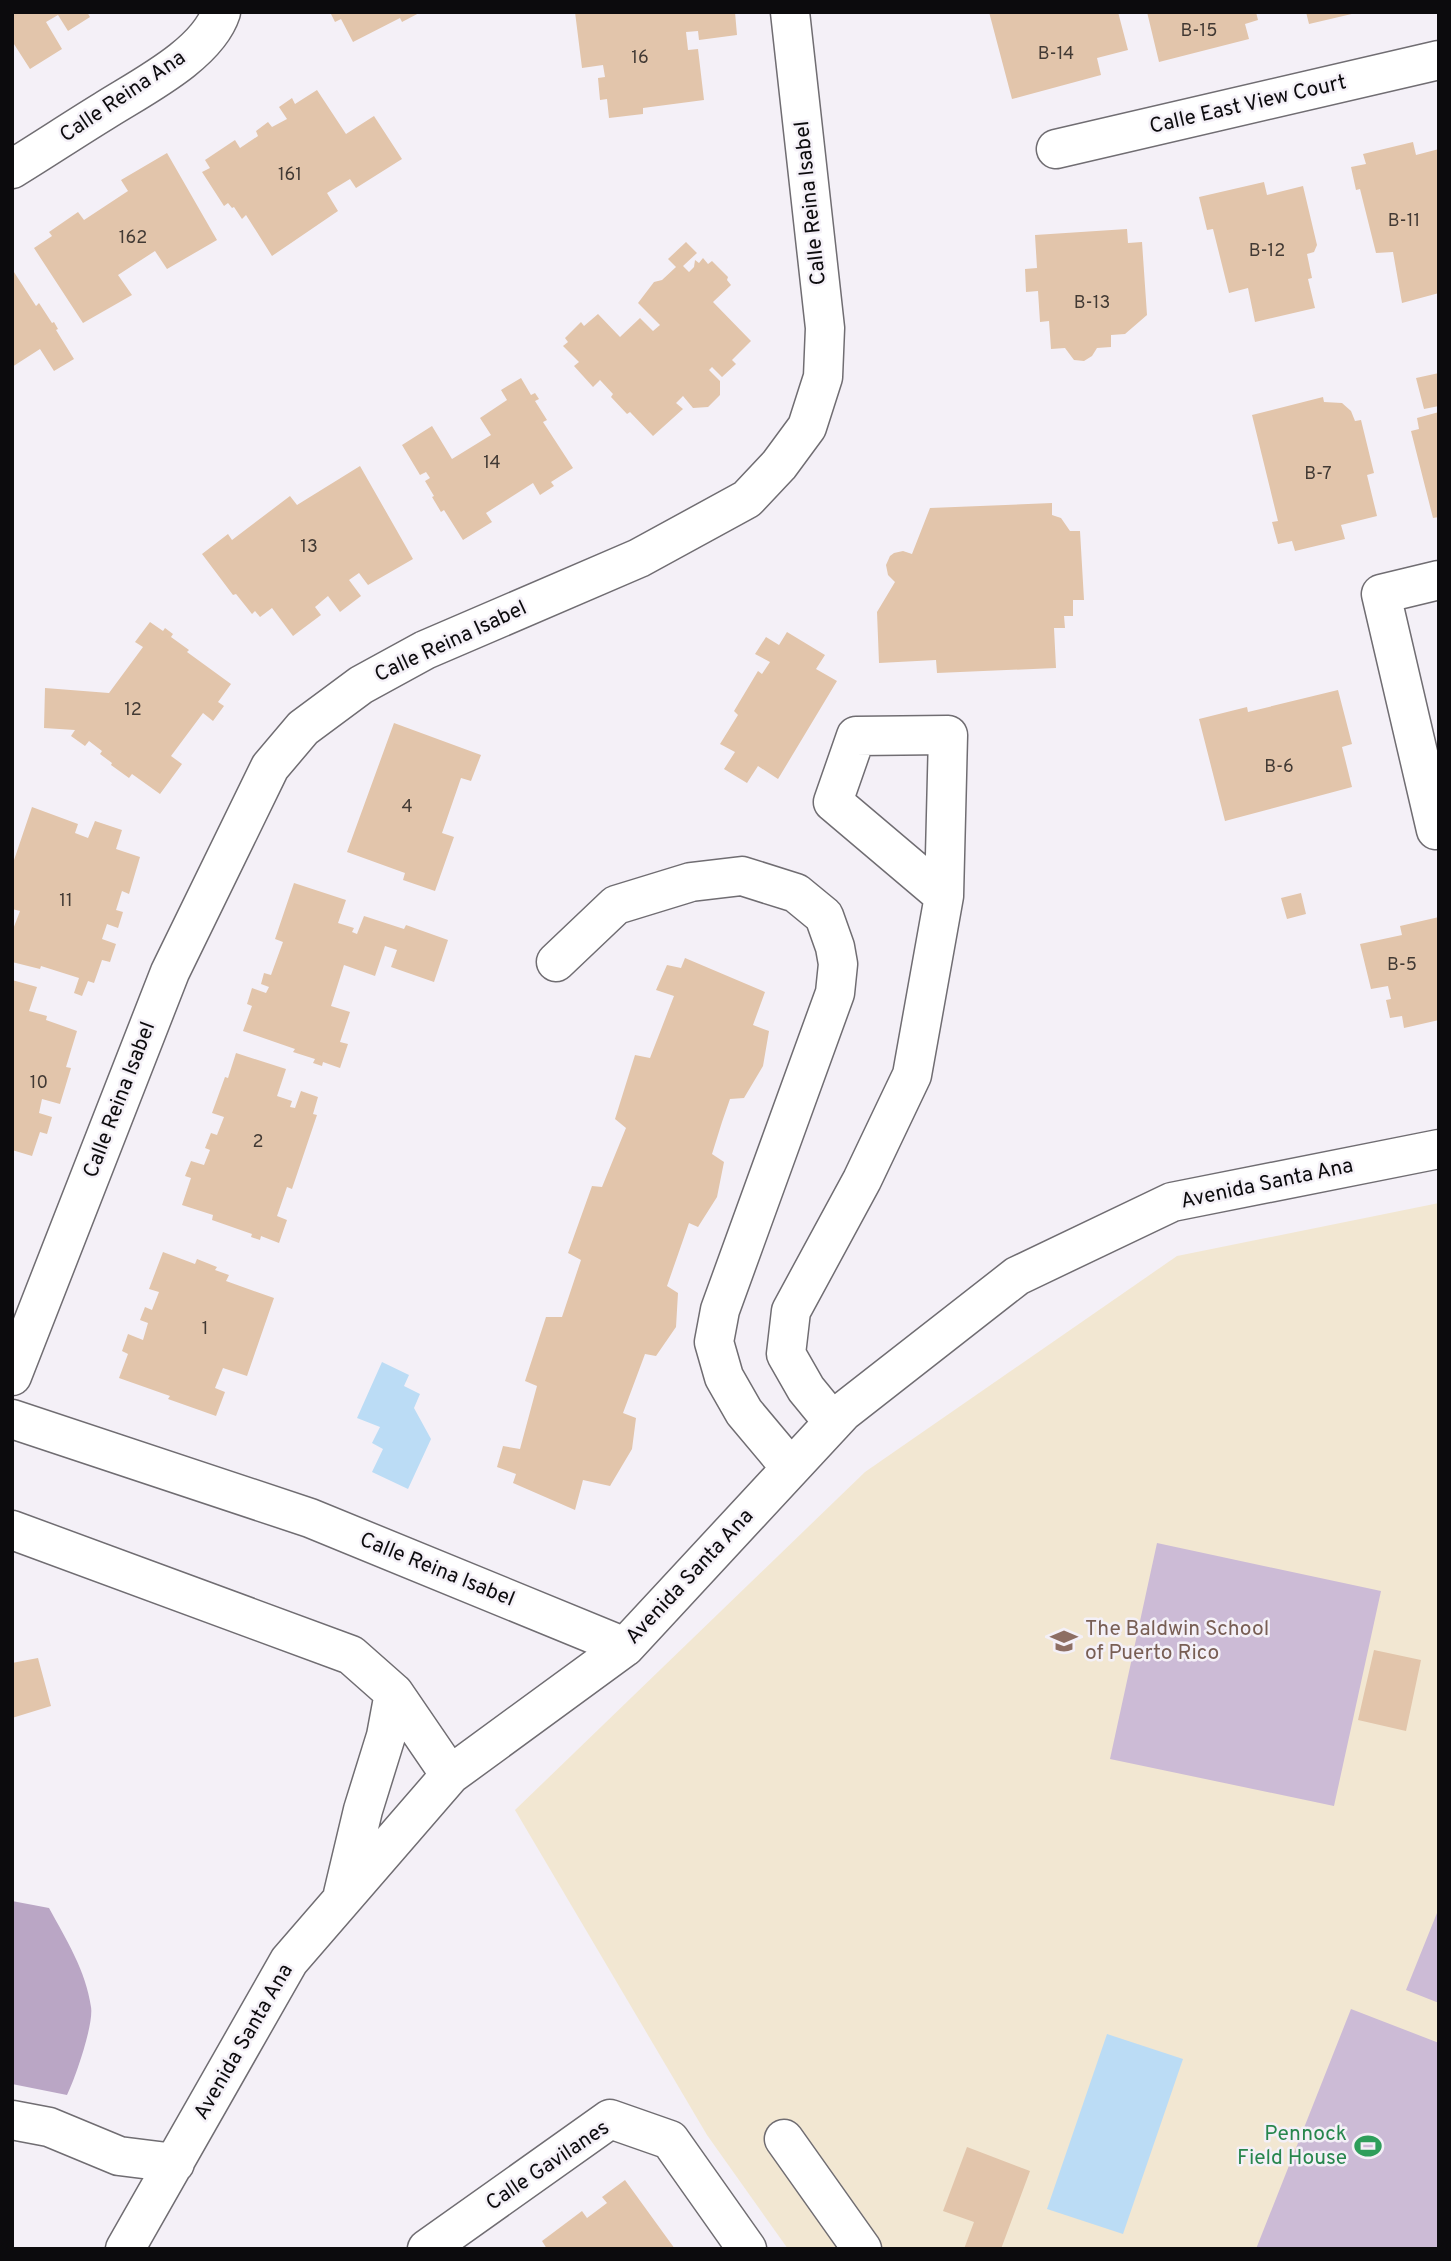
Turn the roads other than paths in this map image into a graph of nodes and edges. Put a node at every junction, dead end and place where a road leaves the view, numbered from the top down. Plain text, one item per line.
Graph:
1 (221, 12) edge
2 (790, 12) edge
3 (1439, 60) edge
4 (1056, 149) dead end
5 (12, 169) edge
6 (1439, 580) edge
7 (1436, 830) dead end
8 (944, 896) dead end
9 (556, 962) dead end
10 (1439, 1149) edge
11 (12, 1377) edge
12 (833, 1422) junction
13 (30, 1425) edge
14 (790, 1467) junction
15 (12, 1530) edge
16 (625, 1647) junction
17 (394, 1693) junction
18 (450, 1774) junction
19 (341, 1900) junction
20 (12, 2120) edge
21 (784, 2139) dead end
22 (175, 2163) junction
23 (125, 2249) edge
24 (428, 2249) edge
25 (747, 2249) edge
26 (862, 2249) edge

1 - 5 street, Calle Reina Ana
2 - 11 street, Calle Reina Isabel
3 - 4 street, Calle East View Court
6 - 7 street
8 - 12 street
9 - 14 street
10 - 12 street, Avenida Santa Ana
12 - 14 street, Avenida Santa Ana
13 - 16 street, Calle Reina Isabel
14 - 16 street, Avenida Santa Ana
15 - 17 street
16 - 18 street, Avenida Santa Ana
17 - 18 street
17 - 19 street
18 - 19 street, Avenida Santa Ana
19 - 22 street, Avenida Santa Ana
20 - 22 street
21 - 26 street
22 - 23 street, Avenida Santa Ana
24 - 25 street, Calle Gavilanes

